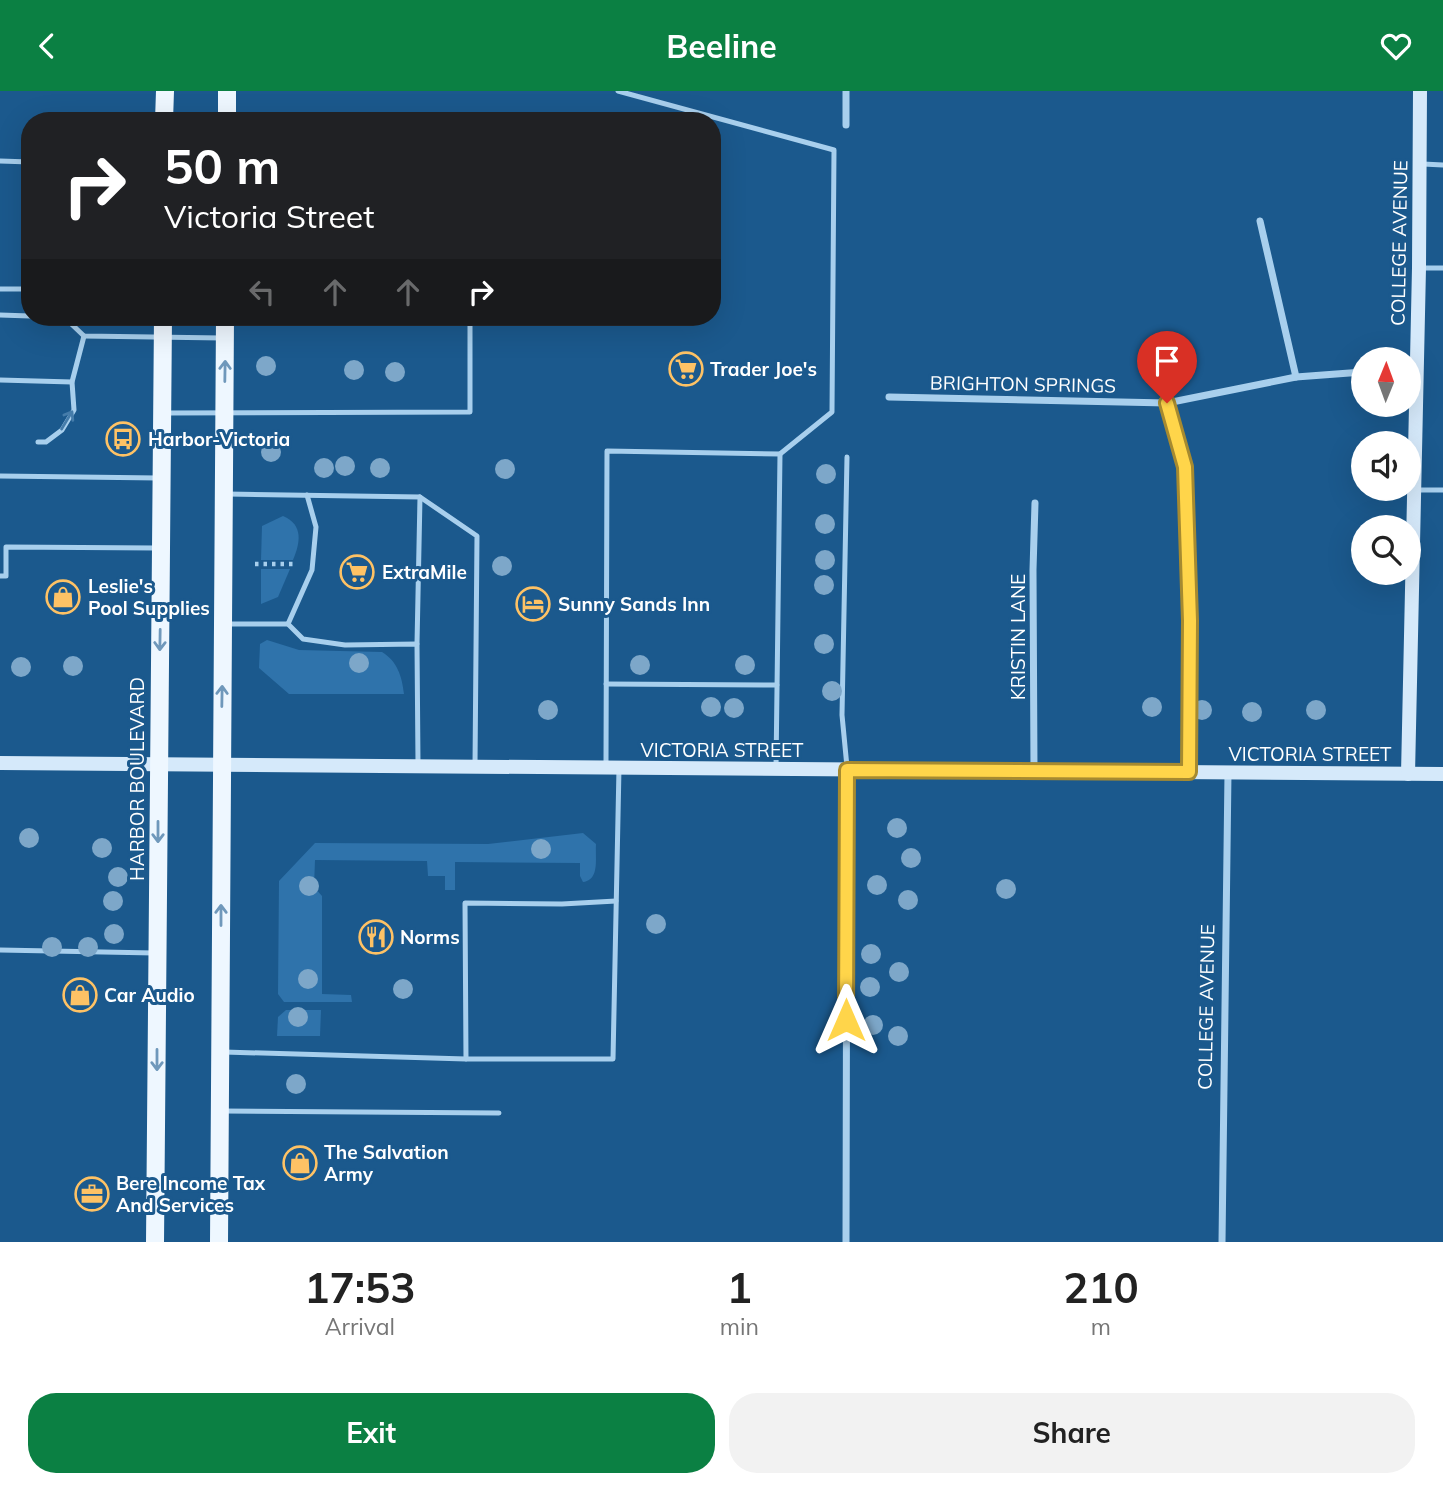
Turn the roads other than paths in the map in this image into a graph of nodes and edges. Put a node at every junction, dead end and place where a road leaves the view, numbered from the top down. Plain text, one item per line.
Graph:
1 (165, 91) edge
2 (227, 91) edge
3 (618, 91) edge
4 (846, 91) edge
5 (1420, 91) edge
6 (164, 112) edge
7 (227, 112) edge
8 (695, 112) edge
9 (721, 119) edge
10 (846, 125) dead end
11 (0, 161) edge
12 (21, 162) edge
13 (1419, 164) junction
14 (1443, 165) edge
15 (1260, 221) dead end
16 (1419, 268) junction
17 (1443, 268) edge
18 (0, 289) edge
19 (21, 289) edge
20 (0, 315) edge
21 (21, 316) edge
22 (73, 326) edge
23 (163, 326) edge
24 (225, 326) edge
25 (470, 326) edge
26 (84, 336) junction
27 (163, 337) junction
28 (225, 338) junction
29 (1415, 347) edge
30 (1351, 373) edge
31 (1296, 377) junction
32 (0, 380) edge
33 (72, 381) junction
34 (889, 397) dead end
35 (1167, 403) junction
36 (162, 413) junction
37 (224, 413) junction
38 (37, 442) dead end
39 (780, 454) junction
40 (847, 457) dead end
41 (0, 476) edge
42 (161, 478) junction
43 (1421, 490) edge
44 (1443, 490) edge
45 (224, 494) junction
46 (307, 495) junction
47 (420, 497) junction
48 (1414, 501) edge
49 (1035, 503) dead end
50 (161, 548) junction
51 (0, 576) edge
52 (223, 624) junction
53 (288, 624) junction
54 (417, 644) junction
55 (606, 684) junction
56 (777, 685) junction
57 (0, 763) edge
58 (159, 764) junction
59 (222, 765) junction
60 (418, 767) junction
61 (474, 767) junction
62 (613, 768) junction
63 (776, 769) junction
64 (847, 770) junction
65 (1034, 771) junction
66 (1189, 772) junction
67 (1228, 772) junction
68 (1408, 774) junction
69 (1443, 774) edge
70 (616, 901) junction
71 (0, 950) edge
72 (157, 953) junction
73 (220, 1052) junction
74 (466, 1059) junction
75 (220, 1111) junction
76 (499, 1113) dead end
77 (155, 1242) edge
78 (219, 1242) edge
79 (846, 1242) edge
80 (1222, 1242) edge

1 - 6 main road
2 - 7 main road
3 - 8 lane
4 - 10 street
5 - 13 main road, COLLEGE AVENUE
9 - 39 lane
11 - 12 lane
13 - 14 lane
13 - 16 main road, COLLEGE AVENUE
15 - 31 street
16 - 17 lane
16 - 29 main road, COLLEGE AVENUE
18 - 19 lane
20 - 21 lane
22 - 26 lane
23 - 27 main road, HARBOR BOULEVARD
24 - 28 main road
25 - 37 lane
26 - 27 lane
26 - 33 lane
27 - 28 lane
27 - 36 main road, HARBOR BOULEVARD
37 -> 28 main road
30 - 31 street, BRIGHTON SPRINGS
31 - 35 street, BRIGHTON SPRINGS
32 - 33 lane
38 -> 33 lane
34 - 35 street, BRIGHTON SPRINGS
35 - 66 street
36 - 37 lane
36 - 42 main road, HARBOR BOULEVARD
37 - 45 main road
39 - 55 lane
39 - 56 lane
40 - 64 lane
41 - 42 lane
42 - 50 main road, HARBOR BOULEVARD
43 - 44 lane
45 - 46 lane
45 - 52 main road
46 - 47 lane
46 - 53 lane
47 - 54 lane
47 - 61 lane
48 - 68 main road, COLLEGE AVENUE
49 - 65 street, KRISTIN LANE
50 - 51 lane
50 -> 58 main road, HARBOR BOULEVARD
52 - 53 lane
59 -> 52 main road
53 - 54 lane
54 - 60 lane
55 - 56 lane
55 - 62 lane
56 - 63 lane
57 - 58 main road, VICTORIA STREET
58 - 59 main road, VICTORIA STREET
58 -> 72 main road, HARBOR BOULEVARD
59 - 60 main road, VICTORIA STREET
73 -> 59 main road
60 - 61 main road, VICTORIA STREET
61 - 62 main road, VICTORIA STREET
62 - 63 main road, VICTORIA STREET
62 - 70 lane
63 - 64 main road, VICTORIA STREET
64 - 65 main road, VICTORIA STREET
64 - 79 street
65 - 66 main road, VICTORIA STREET
66 - 67 main road, VICTORIA STREET
67 - 68 main road, VICTORIA STREET
67 - 80 street, COLLEGE AVENUE
68 - 69 main road, VICTORIA STREET
70 - 74 lane
70 - 74 lane
71 - 72 lane
72 -> 77 main road, HARBOR BOULEVARD
73 - 74 lane
73 - 75 main road
75 - 76 lane
75 - 78 main road

